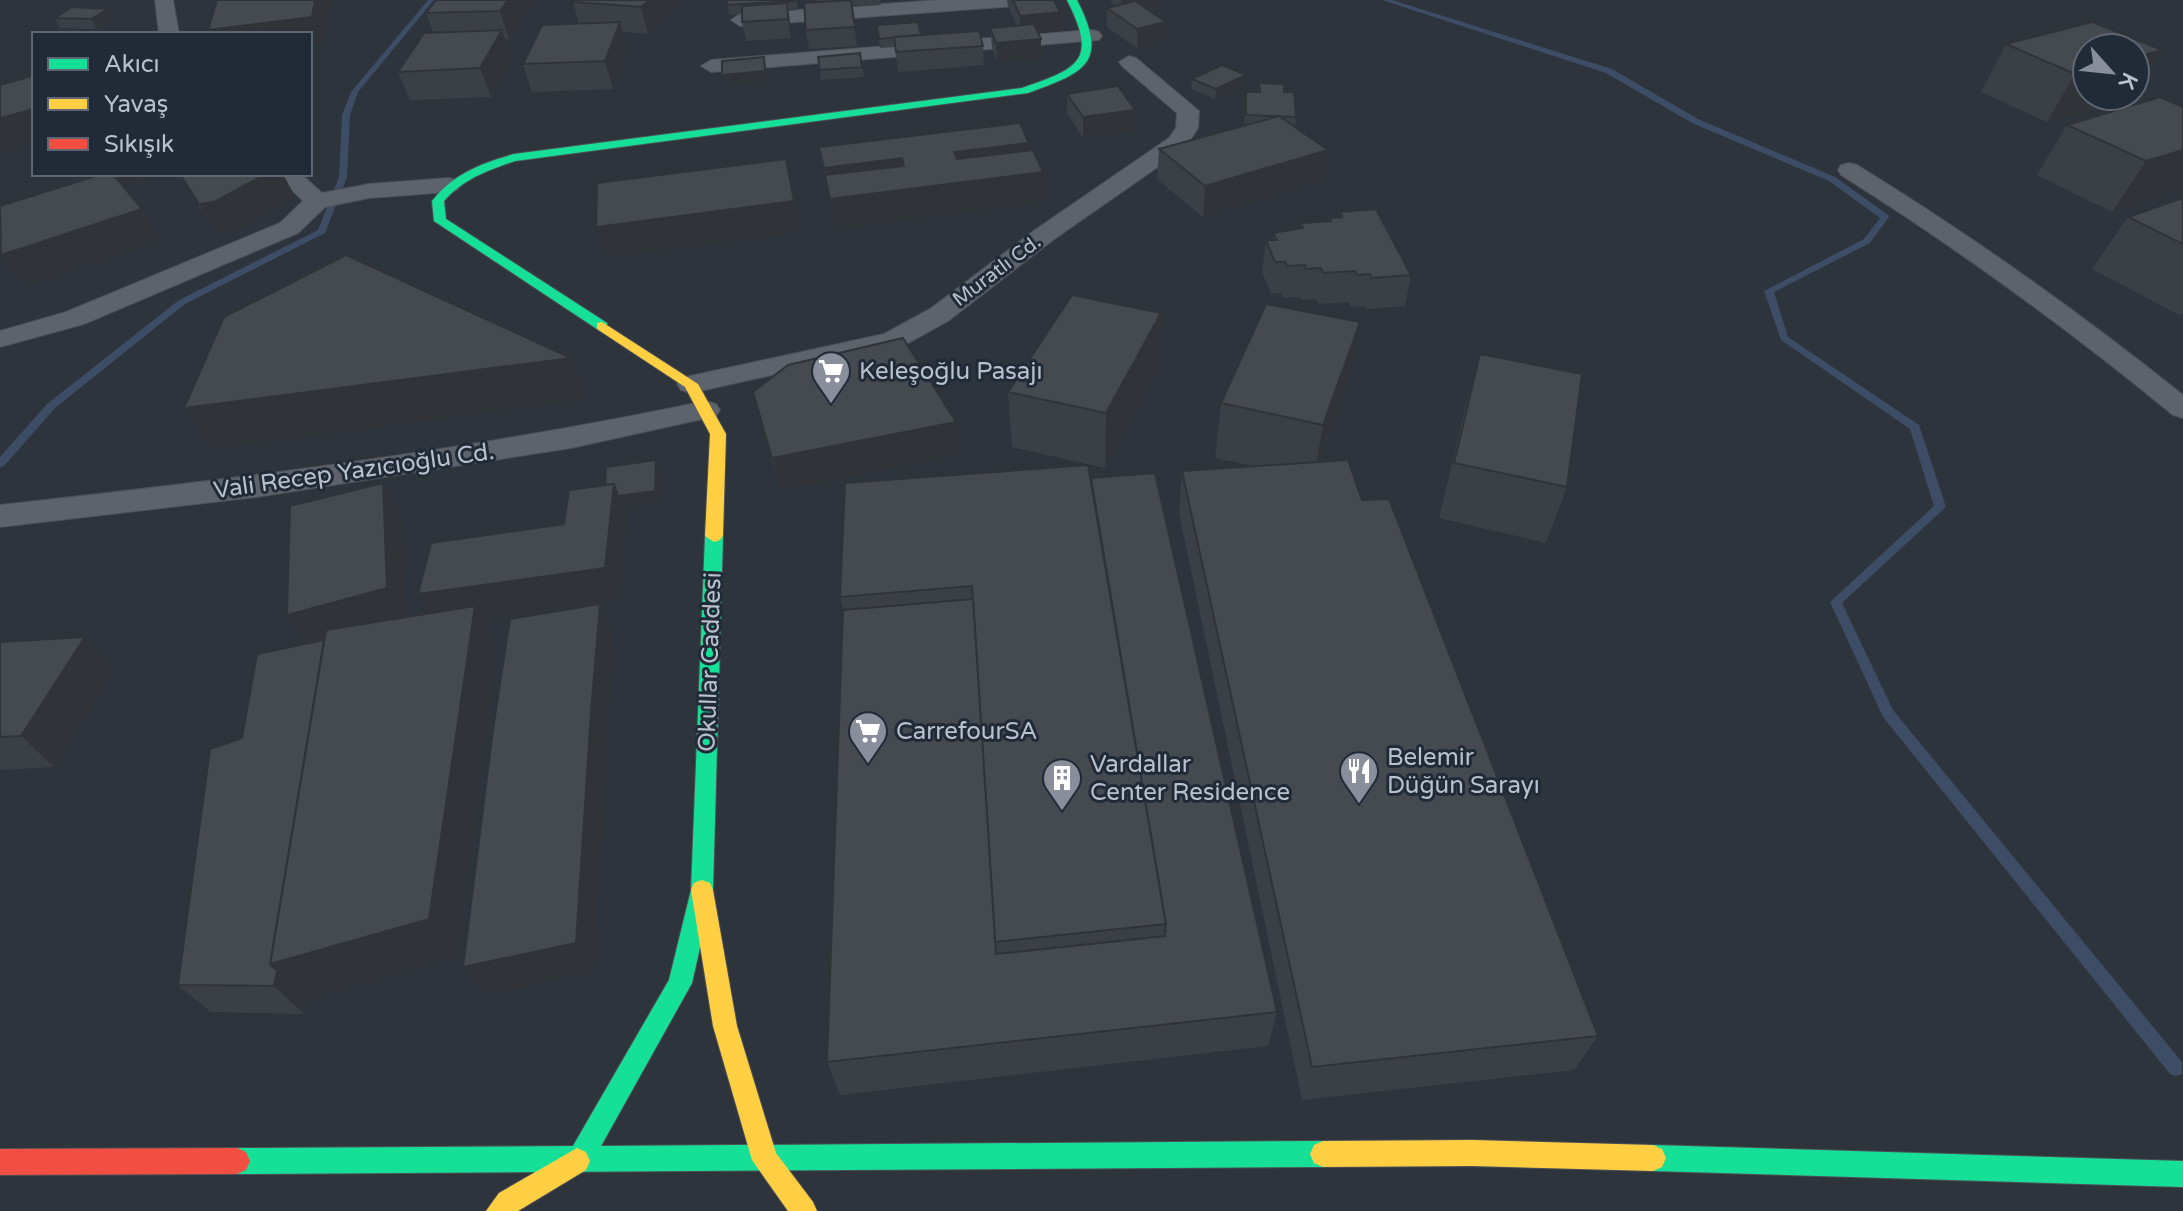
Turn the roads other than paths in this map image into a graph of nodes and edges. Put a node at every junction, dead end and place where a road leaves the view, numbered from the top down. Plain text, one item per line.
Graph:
1 (164, 0) edge
2 (1017, 0) edge
3 (1072, 0) edge
4 (740, 20) edge
5 (169, 32) edge
6 (1092, 36) junction
7 (1129, 62) dead end
8 (711, 66) dead end
9 (1849, 170) dead end
10 (289, 176) edge
11 (449, 185) junction
12 (317, 201) junction
13 (0, 339) edge
14 (705, 409) junction
15 (2183, 409) edge
16 (0, 516) edge
17 (702, 890) junction
18 (579, 1160) junction
19 (765, 1160) junction
20 (0, 1162) edge
21 (2183, 1174) edge
22 (499, 1211) edge
23 (804, 1211) edge

1 - 5 street
2 - 4 street
3 - 6 main road
6 - 8 street
6 - 11 main road
7 - 14 street, Muratlı Cd.
9 - 15 street
10 - 12 street
11 - 12 street
11 - 14 main road
12 - 13 street
14 - 16 street, Vali Recep Yazıcıoğlu Cd.
14 - 17 main road, Okullar Caddesi
17 - 18 main road
17 - 19 main road
18 - 19 main road
18 - 20 main road
18 - 22 main road
19 - 21 main road
19 - 23 main road

